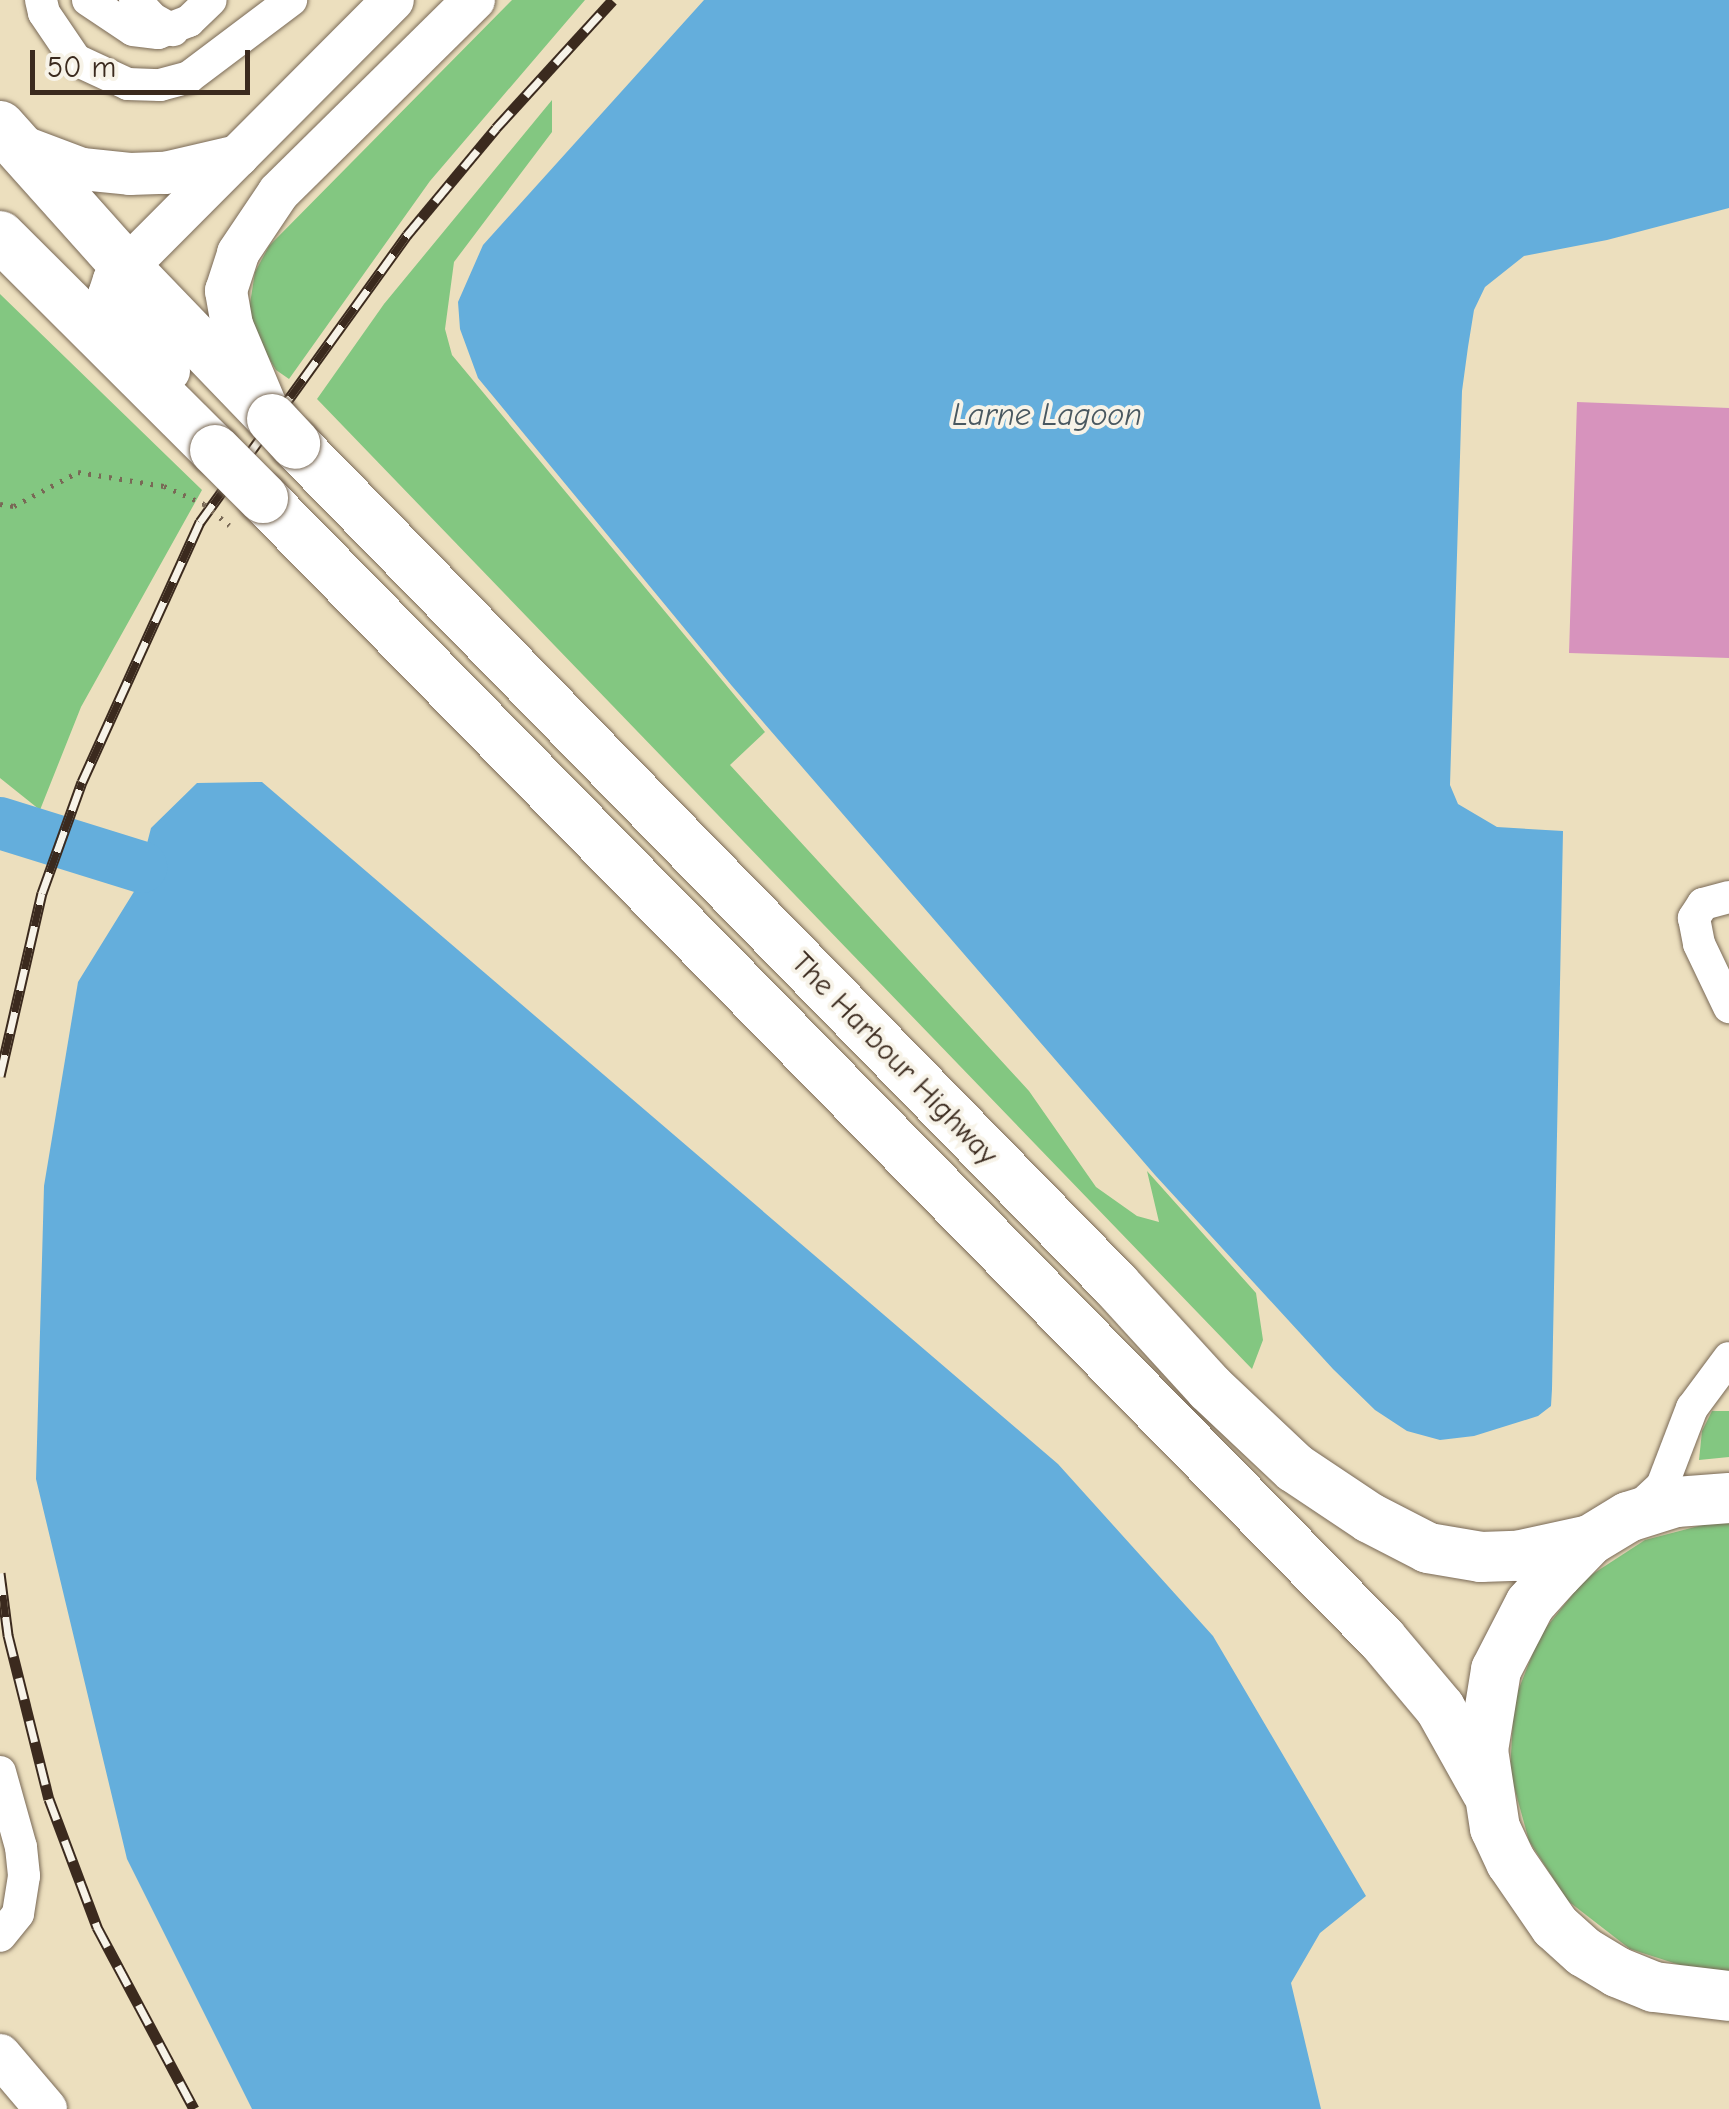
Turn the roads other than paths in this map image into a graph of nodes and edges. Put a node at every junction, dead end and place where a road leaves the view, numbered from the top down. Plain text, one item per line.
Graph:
1 (41, 0) edge
2 (88, 0) edge
3 (135, 0) edge
4 (211, 0) edge
5 (291, 0) edge
6 (393, 0) edge
7 (474, 0) edge
8 (173, 30) junction
9 (9, 135) edge
10 (238, 156) junction
11 (0, 236) edge
12 (126, 266) junction
13 (255, 465) junction
14 (1729, 898) edge
15 (1729, 1007) edge
16 (1729, 1358) edge
17 (1729, 1498) edge
18 (1609, 1528) junction
19 (0, 1772) edge
20 (1486, 1792) junction
21 (0, 1936) edge
22 (1729, 1996) edge
23 (0, 2055) edge
24 (46, 2109) edge

1 - 5 lane
2 - 8 lane
3 - 8 lane
4 - 8 lane
6 - 10 main road
7 - 13 main road
9 - 10 main road
9 - 12 highway
10 - 12 main road
11 - 13 highway
12 - 13 highway
13 - 18 highway, The Harbour Highway
13 - 20 highway
14 - 15 lane
16 - 18 lane
17 - 18 highway, The Harbour Highway
18 - 20 highway
19 - 21 lane
20 - 22 highway
23 - 24 main road

